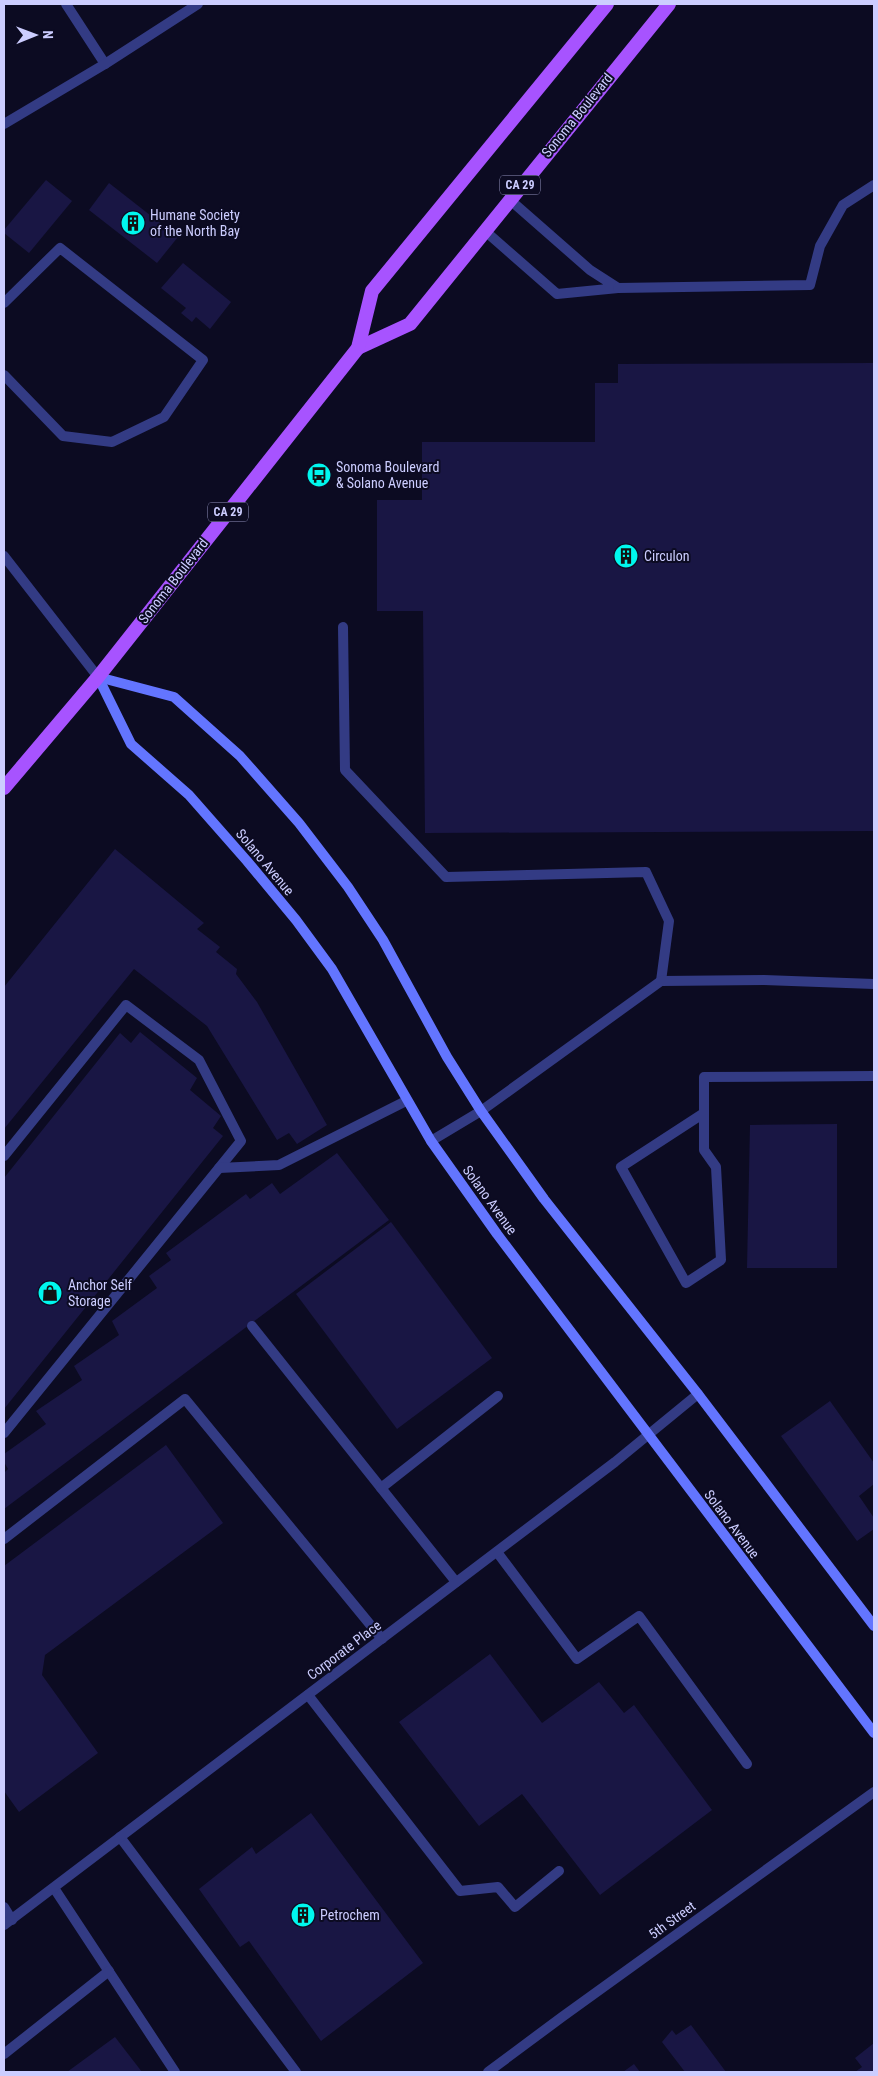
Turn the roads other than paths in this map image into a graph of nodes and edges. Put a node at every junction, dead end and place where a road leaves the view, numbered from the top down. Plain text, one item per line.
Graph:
1 (66, 4) edge
2 (198, 4) edge
3 (607, 4) edge
4 (669, 4) edge
5 (106, 64) junction
6 (4, 124) edge
7 (874, 185) edge
8 (509, 199) junction
9 (484, 230) junction
10 (618, 288) junction
11 (4, 303) edge
12 (358, 348) junction
13 (4, 375) edge
14 (4, 556) edge
15 (343, 627) dead end
16 (98, 677) junction
17 (4, 788) edge
18 (661, 981) junction
19 (874, 984) edge
20 (874, 1076) edge
21 (406, 1101) junction
22 (481, 1111) junction
23 (704, 1113) junction
24 (431, 1141) junction
25 (4, 1156) edge
26 (219, 1168) junction
27 (252, 1326) dead end
28 (698, 1394) junction
29 (498, 1396) dead end
30 (4, 1433) edge
31 (649, 1436) junction
32 (381, 1488) junction
33 (4, 1539) edge
34 (496, 1552) junction
35 (456, 1582) junction
36 (874, 1626) edge
37 (382, 1638) junction
38 (308, 1695) junction
39 (874, 1733) edge
40 (747, 1764) dead end
41 (874, 1792) edge
42 (120, 1837) junction
43 (559, 1871) dead end
44 (54, 1888) junction
45 (4, 1907) edge
46 (8, 1923) edge
47 (109, 1970) junction
48 (4, 2054) edge
49 (175, 2072) edge
50 (296, 2072) edge
51 (488, 2072) edge

1 - 5 street
2 - 5 street
3 - 12 main road, Sonoma Boulevard / CA 29
4 - 8 main road, Sonoma Boulevard / CA 29
5 - 6 street
7 - 10 street
8 - 9 main road, Sonoma Boulevard / CA 29
8 - 10 street
9 - 10 street
9 - 12 main road, Sonoma Boulevard / CA 29
11 - 13 street
12 - 16 main road, Sonoma Boulevard / CA 29
14 - 16 street, Solano Avenue
15 - 18 street
16 - 17 main road, Sonoma Boulevard / CA 29
16 - 21 main road, Solano Avenue
16 - 22 main road
18 - 19 street
18 - 22 street
20 - 23 street
21 - 24 main road, Solano Avenue
21 - 26 street
22 - 24 street
22 - 28 main road
23 - 23 street
24 - 31 main road, Solano Avenue
25 - 26 street
26 - 30 street
27 - 32 street
28 - 31 street, Corporate Place
28 - 36 main road
29 - 32 street
31 - 34 street, Corporate Place
31 - 39 main road, Solano Avenue
32 - 35 street
33 - 37 street
34 - 35 street, Corporate Place
34 - 40 street
35 - 37 street, Corporate Place
37 - 38 street, Corporate Place
38 - 42 street, Corporate Place
38 - 43 street
41 - 51 street, 5th Street
42 - 44 street, Corporate Place
42 - 50 street
44 - 46 street, Corporate Place
44 - 47 street
45 - 46 street
47 - 48 street
47 - 49 street

